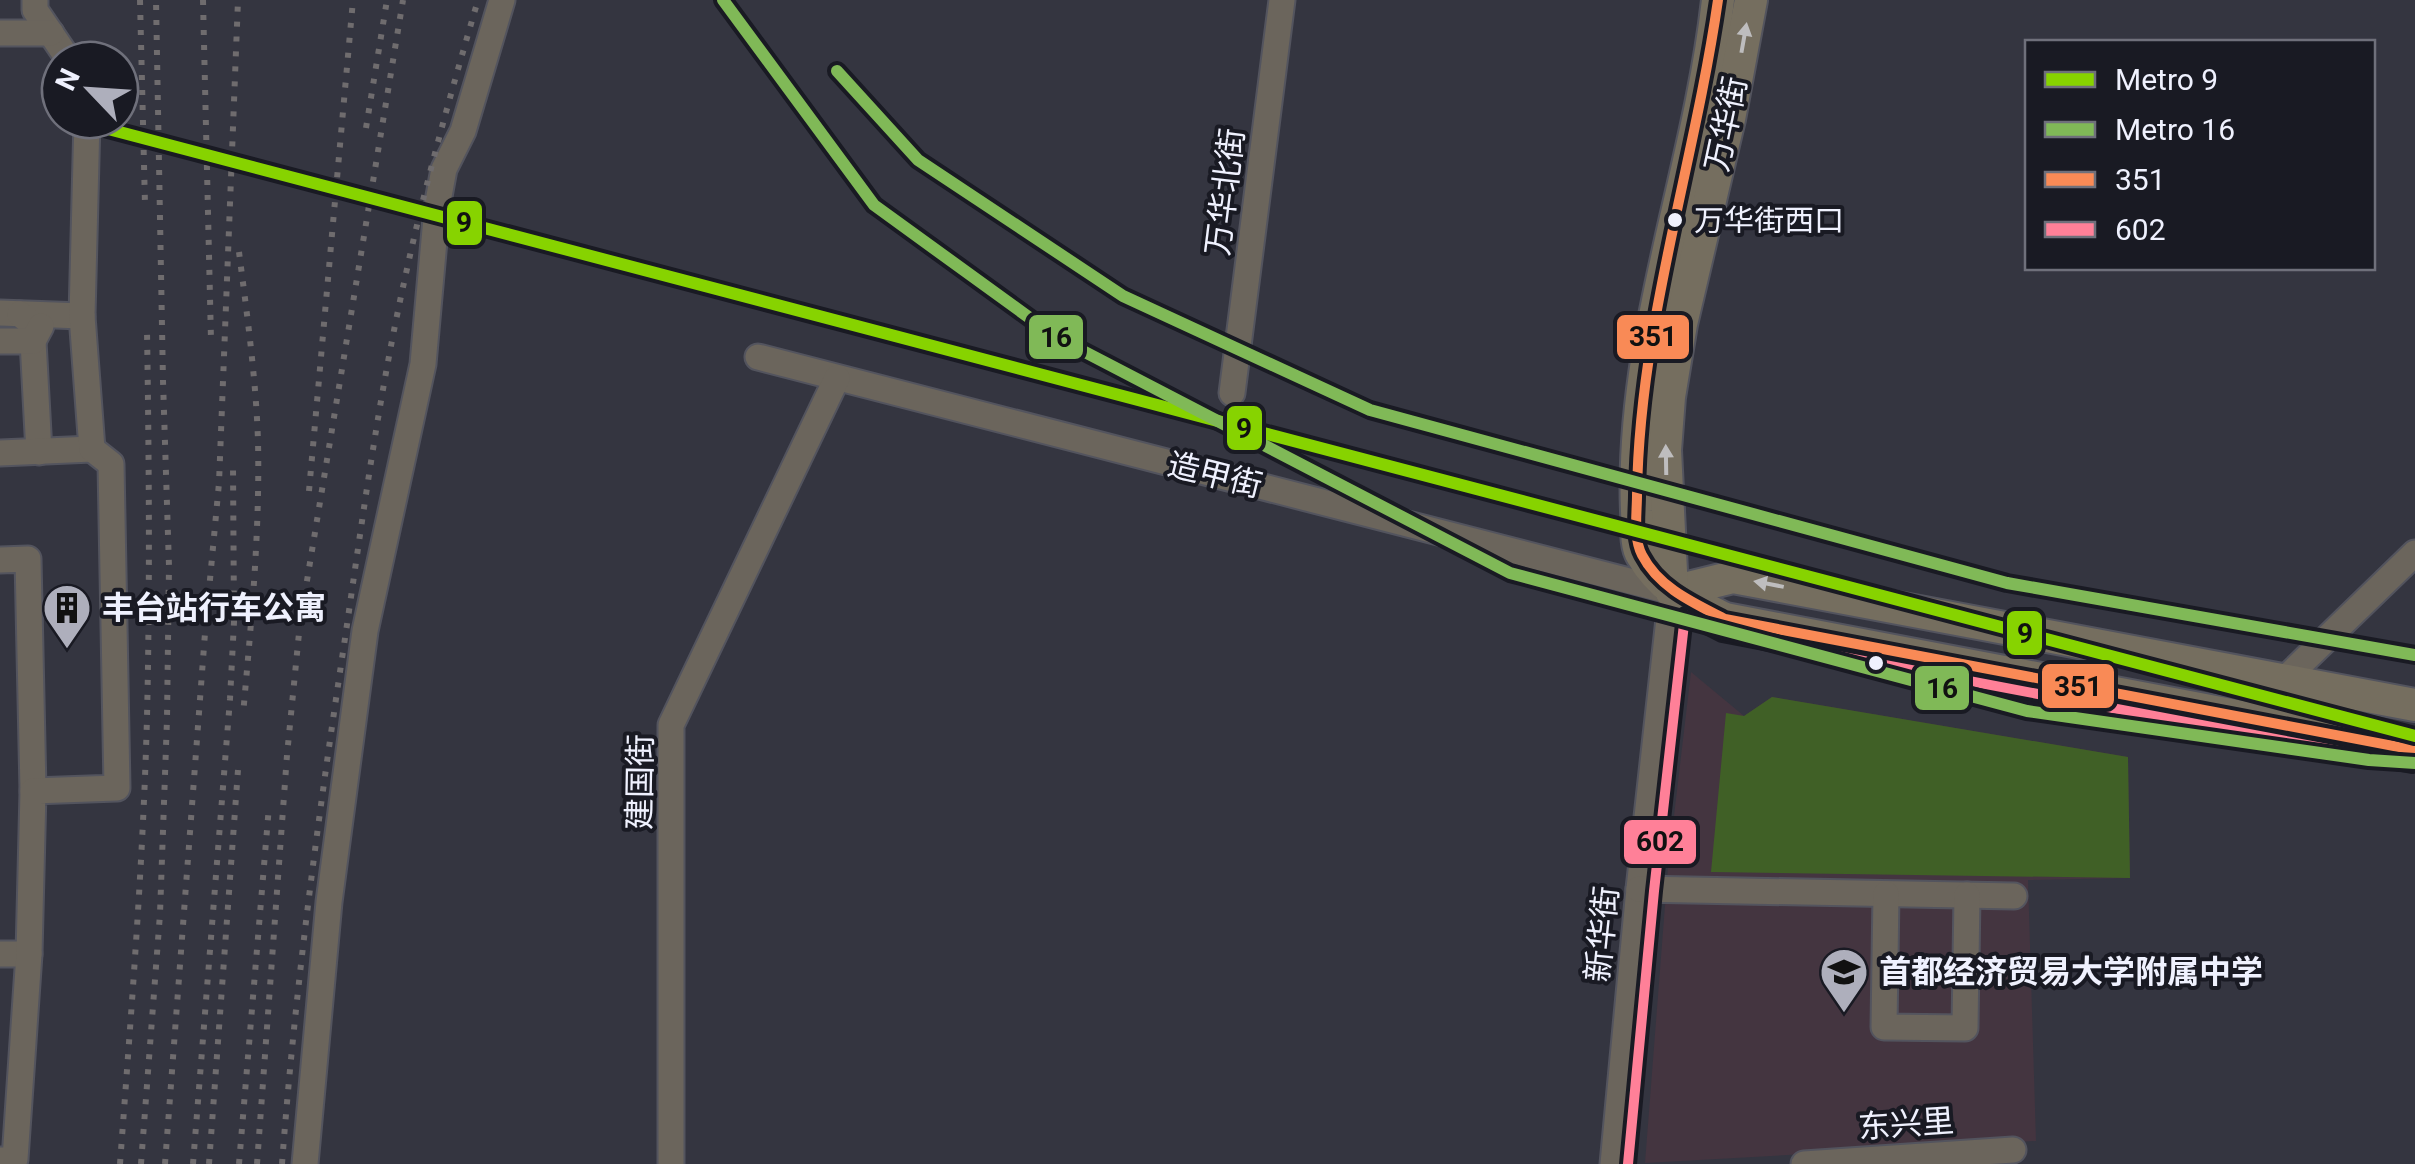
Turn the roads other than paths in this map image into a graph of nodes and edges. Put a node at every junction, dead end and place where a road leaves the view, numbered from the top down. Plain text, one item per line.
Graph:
1 (35, 0) edge
2 (502, 0) edge
3 (1282, 0) edge
4 (1718, 0) edge
5 (1751, 0) edge
6 (0, 33) edge
7 (50, 33) junction
8 (55, 40) edge
9 (86, 140) edge
10 (10, 313) edge
11 (55, 315) junction
12 (82, 316) junction
13 (0, 341) edge
14 (33, 341) junction
15 (758, 358) dead end
16 (837, 378) junction
17 (1232, 393) dead end
18 (92, 448) junction
19 (39, 452) junction
20 (0, 453) edge
21 (2415, 553) edge
22 (0, 560) edge
23 (1672, 592) junction
24 (2285, 679) junction
25 (2415, 705) edge
26 (2415, 750) edge
27 (33, 791) junction
28 (1639, 889) junction
29 (1886, 894) junction
30 (1967, 895) junction
31 (2014, 896) dead end
32 (0, 954) edge
33 (29, 954) junction
34 (11, 1078) edge
35 (2013, 1150) dead end
36 (0, 1160) edge
37 (305, 1164) edge
38 (671, 1164) edge
39 (1613, 1164) edge
40 (1804, 1164) edge

1 - 7 street
2 - 37 street
3 - 17 street, 万华北街
4 - 23 main road, 万华街
23 -> 5 main road, 万华街
6 - 7 street
7 - 8 street
9 - 12 street
10 - 11 street
10 - 14 street
11 - 12 street
11 - 14 street
12 - 18 street
13 - 14 street
14 - 19 street
15 - 16 street, 造甲街
16 - 23 street, 造甲街
16 - 38 street, 建国街
18 - 19 street
18 - 27 street
19 - 20 street
21 - 24 street
22 - 27 street
24 -> 23 main road, 造甲街
23 - 26 main road, 造甲街
23 - 28 street, 新华街
24 - 25 main road, 造甲街
27 - 33 street
28 - 29 street
28 - 39 street, 新华街
29 - 30 street
29 - 30 street
30 - 31 street
32 - 33 street
33 - 34 street
34 - 36 street
35 - 40 street, 东兴里

